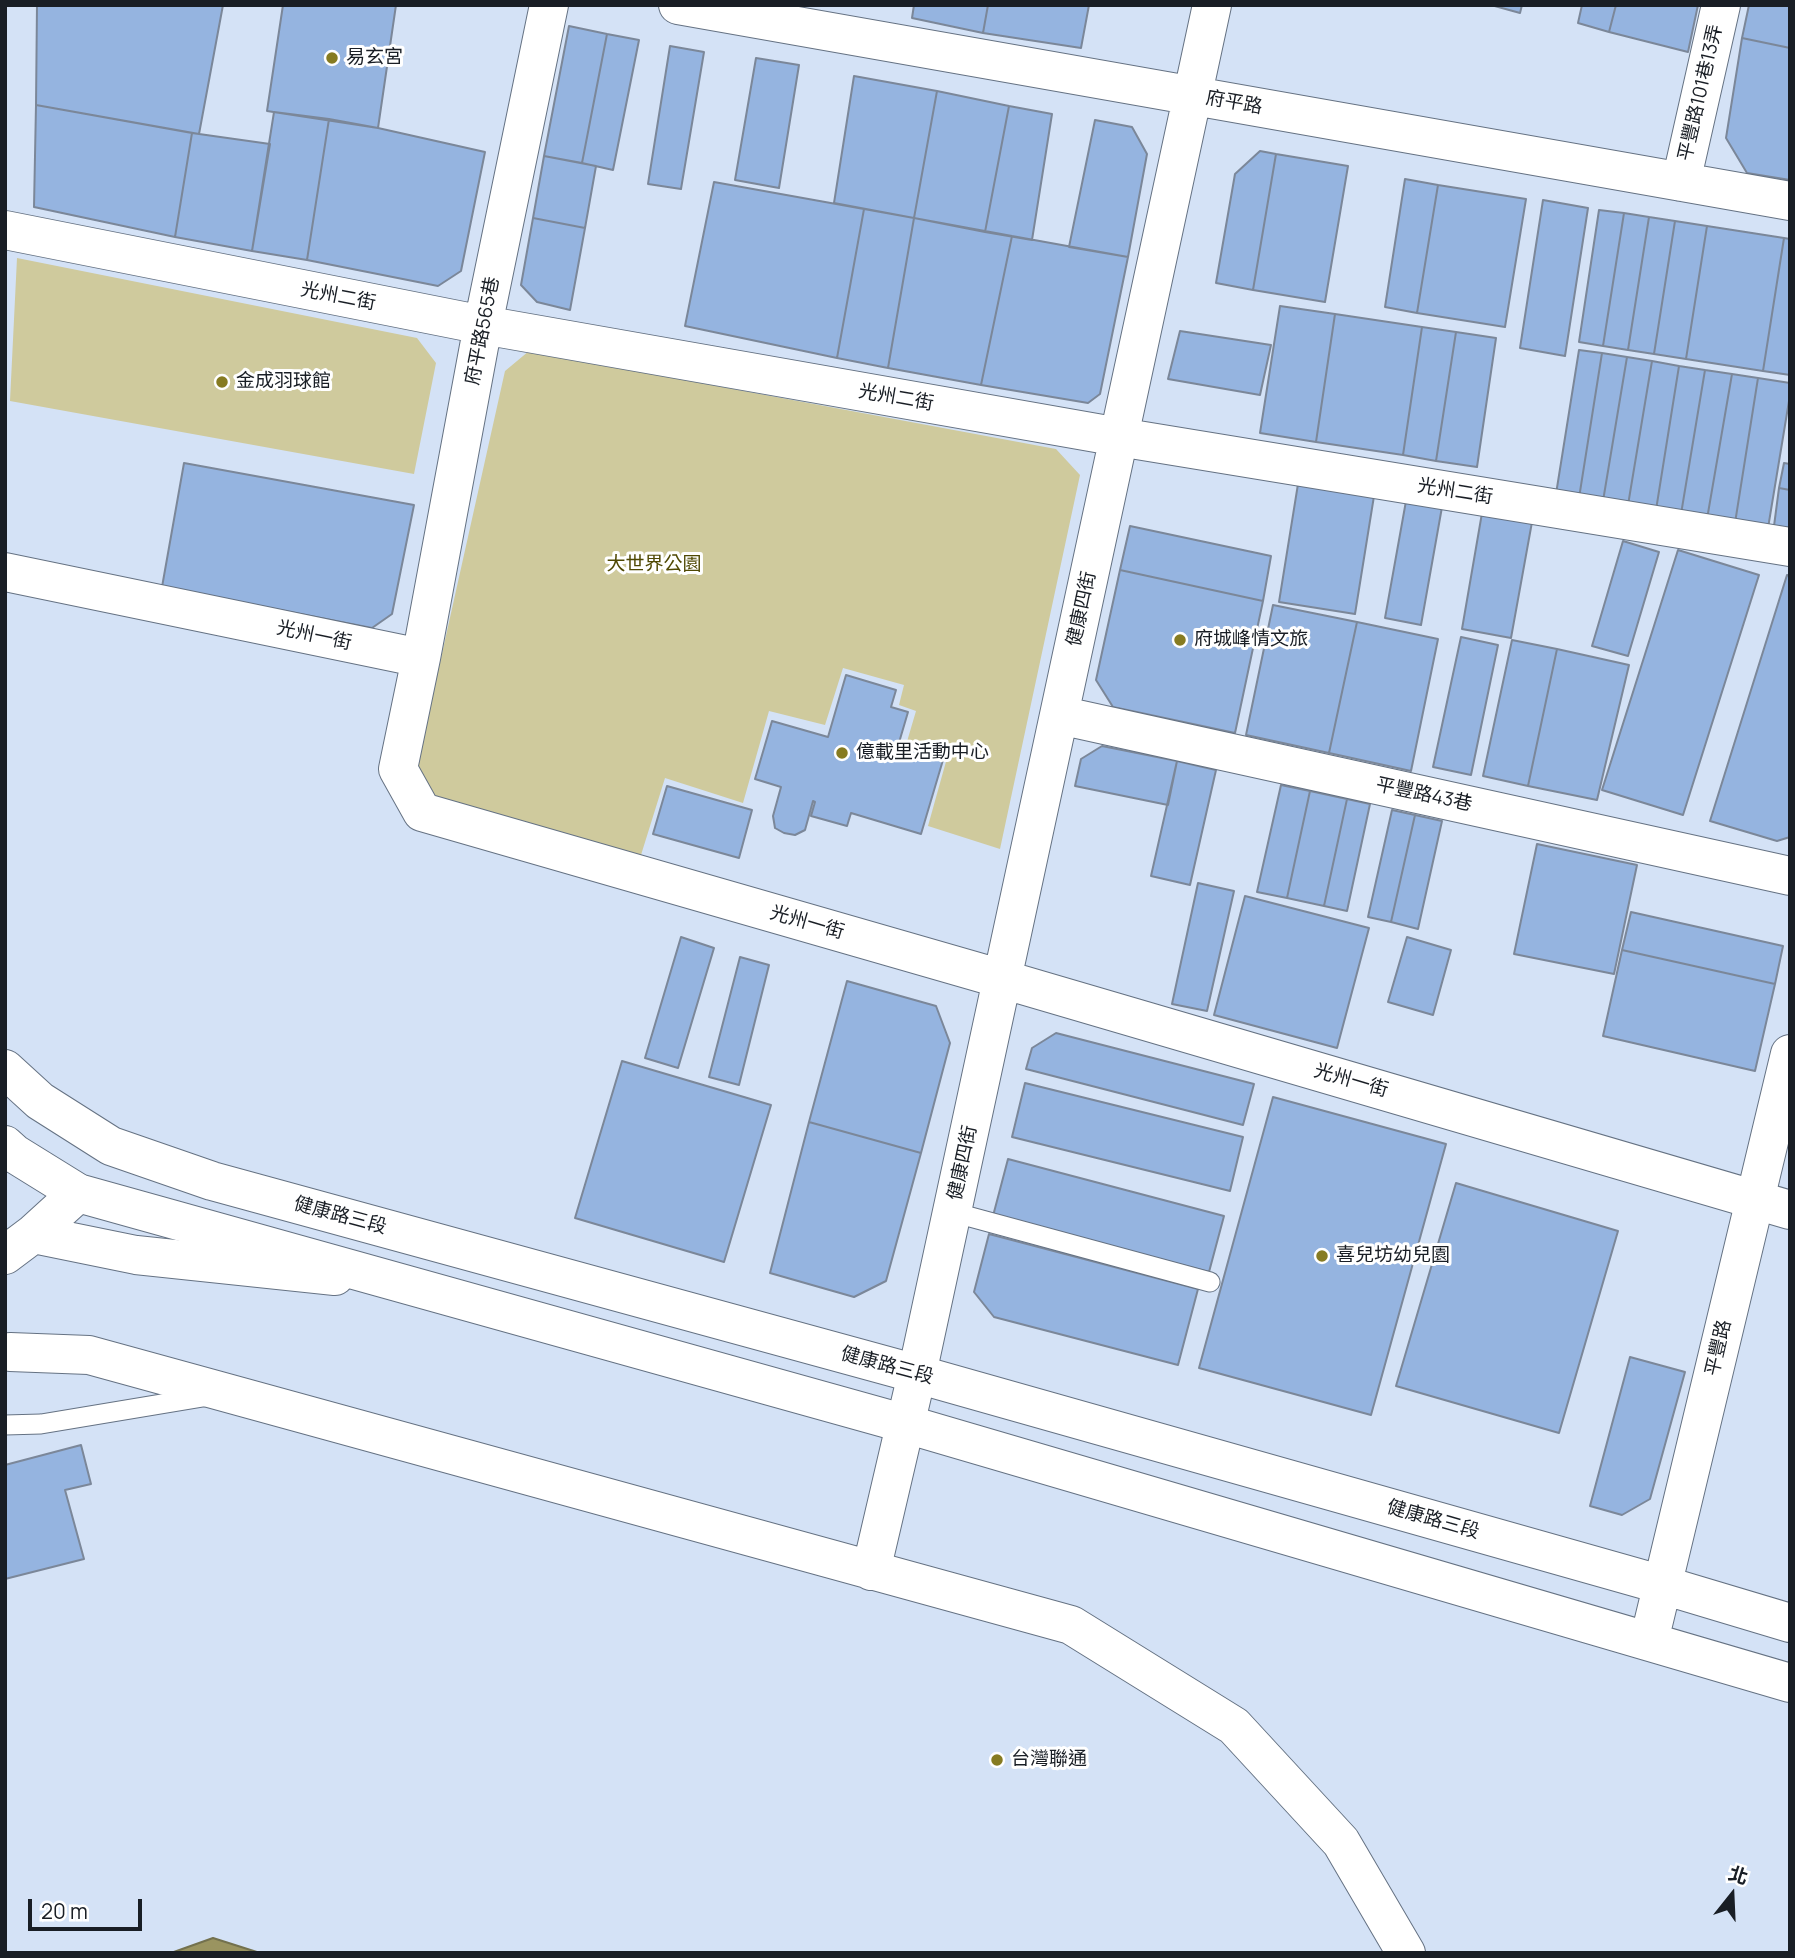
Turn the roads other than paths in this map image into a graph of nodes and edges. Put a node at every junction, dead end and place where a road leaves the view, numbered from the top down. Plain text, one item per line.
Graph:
1 (549, 5) edge
2 (678, 5) edge
3 (1212, 5) edge
4 (1721, 5) edge
5 (1192, 96) junction
6 (1681, 182) junction
7 (1790, 201) edge
8 (5, 230) edge
9 (483, 326) junction
10 (1119, 438) junction
11 (1790, 547) edge
12 (5, 572) edge
13 (421, 658) junction
14 (1059, 715) junction
15 (1790, 876) edge
16 (1002, 979) junction
17 (1790, 1054) edge
18 (5, 1069) edge
19 (5, 1145) edge
20 (78, 1193) junction
21 (1772, 1204) edge
22 (952, 1212) junction
23 (19, 1244) edge
24 (1210, 1282) dead end
25 (405, 1284) junction
26 (10, 1352) dead end
27 (918, 1374) junction
28 (228, 1393) junction
29 (906, 1424) junction
30 (5, 1425) edge
31 (871, 1571) junction
32 (1662, 1585) junction
33 (1790, 1623) edge
34 (1649, 1641) junction
35 (1790, 1683) edge
36 (1406, 1953) edge

1 - 9 street, 府平路565巷
2 - 5 street, 府平路
3 - 5 street, 健康四街
4 - 6 street, 平豐路101巷13弄
5 - 6 street, 府平路
5 - 10 street, 健康四街
6 - 7 street, 府平路
8 - 9 street, 光州二街
9 - 10 street, 光州二街
9 - 13 street, 府平路565巷
10 - 11 street, 光州二街
10 - 14 street, 健康四街
12 - 13 street, 光州一街
13 - 16 street, 光州一街
14 - 15 street, 平豐路43巷
14 - 16 street, 健康四街
16 - 21 street, 光州一街
16 - 22 street, 健康四街
17 - 21 street, 平豐路
18 - 27 street, 健康路三段
19 - 20 street
20 - 23 street
20 - 25 street
21 - 32 street, 平豐路
22 - 24 lane, 健康四街
22 - 27 street, 健康四街
23 - 25 street
25 - 29 street
26 - 28 street
27 - 29 street, 健康四街
27 - 32 street, 健康路三段
28 - 30 lane
28 - 31 street
29 - 31 street, 健康四街
29 - 34 street
31 - 36 street
32 - 33 street, 健康路三段
32 - 34 street, 平豐路
34 - 35 street

